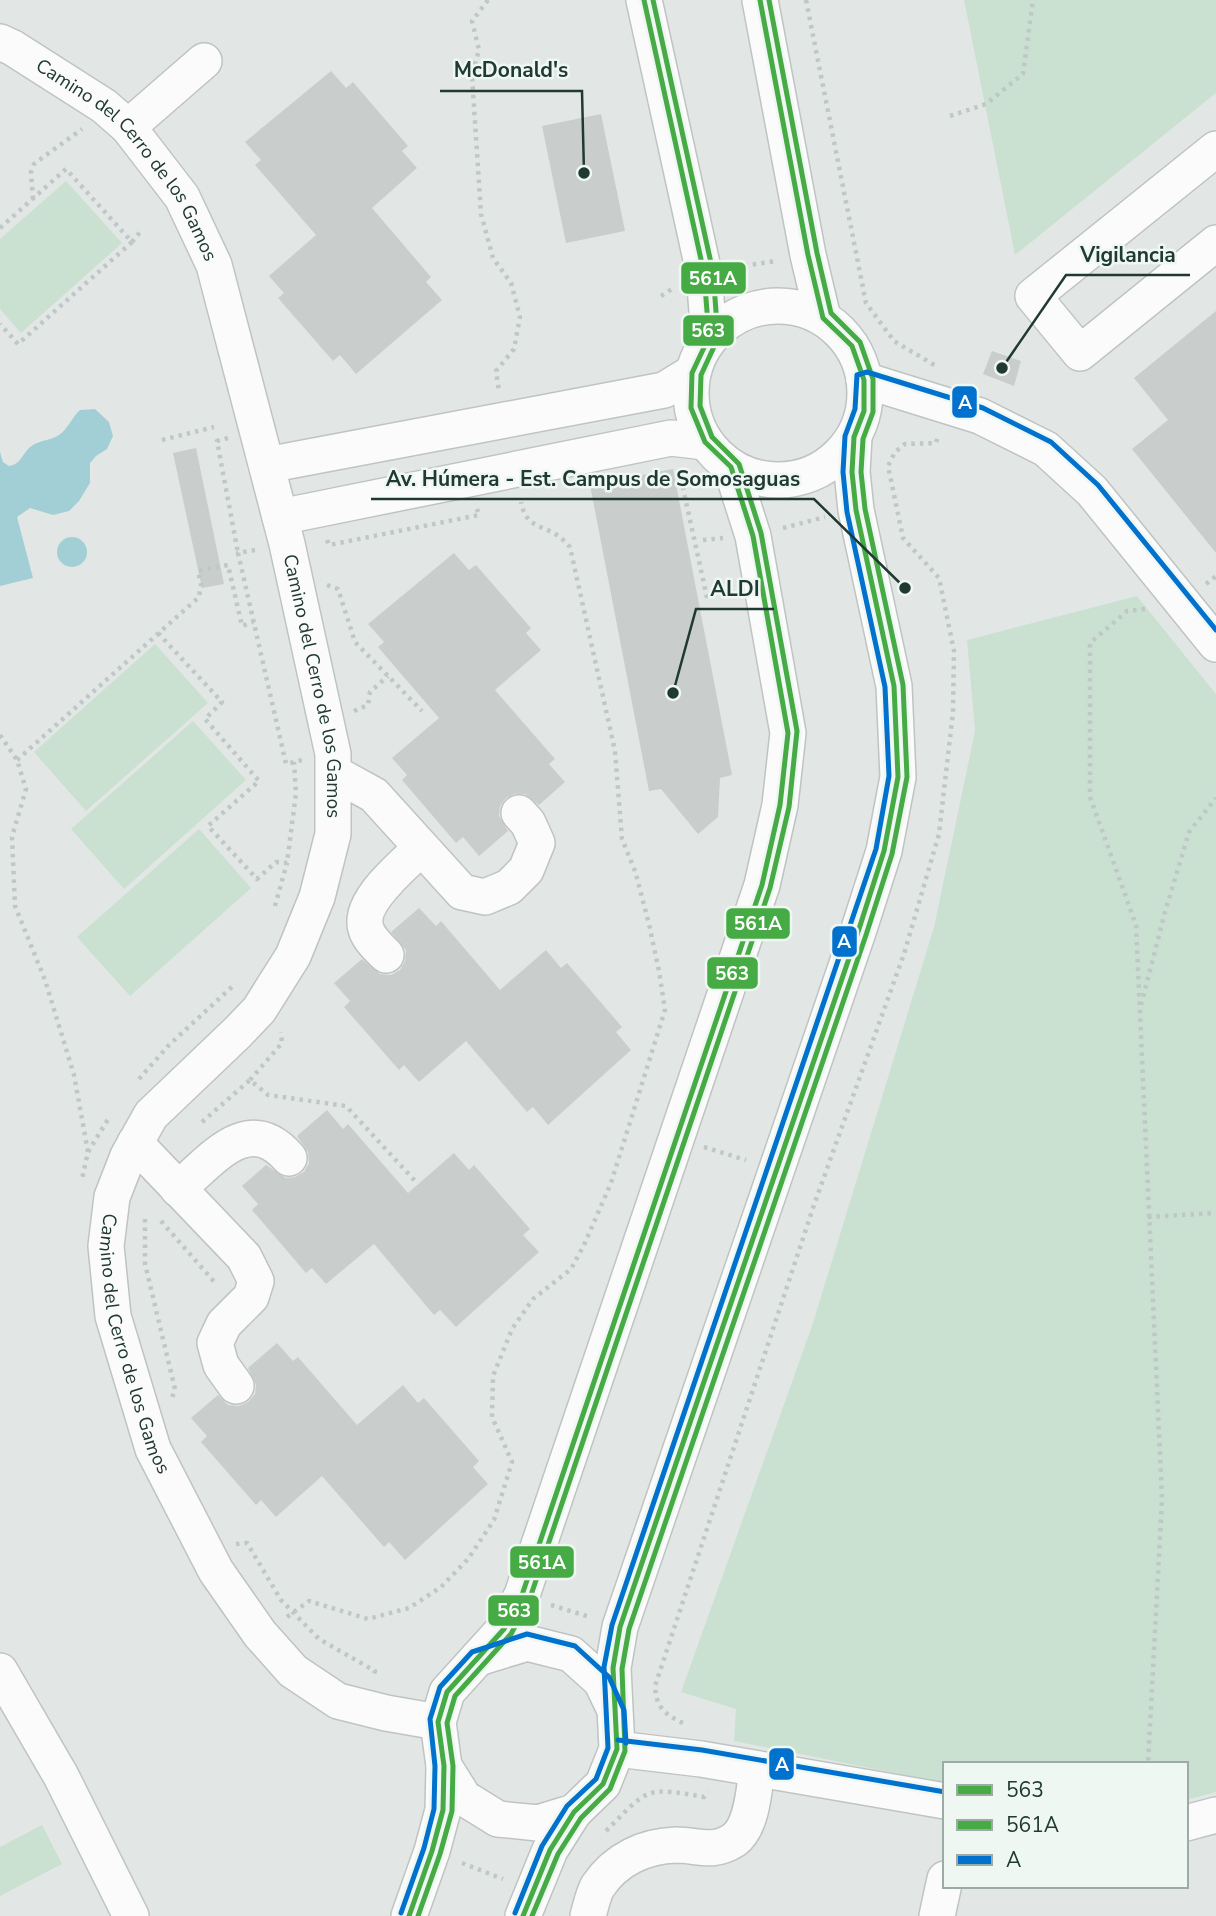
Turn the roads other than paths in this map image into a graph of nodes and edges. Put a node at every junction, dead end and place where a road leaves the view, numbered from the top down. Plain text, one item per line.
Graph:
1 (644, 0) edge
2 (760, 0) edge
3 (0, 42) edge
4 (204, 61) dead end
5 (116, 117) junction
6 (1216, 149) edge
7 (1216, 243) edge
8 (823, 318) junction
9 (709, 337) junction
10 (692, 373) junction
11 (864, 380) junction
12 (567, 409) junction
13 (854, 437) junction
14 (705, 442) junction
15 (578, 457) junction
16 (267, 465) junction
17 (731, 467) junction
18 (281, 517) junction
19 (1216, 644) edge
20 (334, 773) junction
21 (519, 813) dead end
22 (421, 848) junction
23 (386, 955) dead end
24 (135, 1143) junction
25 (289, 1158) dead end
26 (178, 1189) junction
27 (236, 1387) dead end
28 (477, 1658) junction
29 (0, 1671) edge
30 (616, 1712) junction
31 (438, 1722) junction
32 (617, 1749) junction
33 (444, 1766) junction
34 (757, 1770) junction
35 (943, 1801) edge
36 (574, 1812) junction
37 (1216, 1815) edge
38 (1188, 1822) edge
39 (943, 1888) edge
40 (528, 1903) edge
41 (131, 1916) edge
42 (409, 1916) edge
43 (588, 1916) edge
44 (937, 1916) edge

1 - 9 street
2 - 8 street
3 - 5 street, Camino del Cerro de los Gamos
4 - 5 street
5 - 16 street, Camino del Cerro de los Gamos
6 - 7 street
8 - 9 street
8 - 11 street
9 - 10 street
10 - 12 street
10 - 14 street
11 - 13 street
11 - 19 street
12 - 15 street
12 - 16 street
13 - 17 street
13 - 30 street
14 - 15 street
14 - 17 street
15 - 18 street
16 - 18 street, Camino del Cerro de los Gamos
17 - 28 street
18 - 20 street, Camino del Cerro de los Gamos
20 - 22 street
20 - 24 street, Camino del Cerro de los Gamos
21 - 22 street
22 - 23 street
24 - 26 street
24 - 31 street, Camino del Cerro de los Gamos
25 - 26 street
26 - 27 street
28 - 30 street
28 - 31 street
29 - 41 street
30 - 32 street
31 - 33 street
32 - 34 street
32 - 36 street
33 - 36 street
33 - 42 street
34 - 35 street
34 - 43 street
36 - 40 street
37 - 38 street
39 - 44 street

